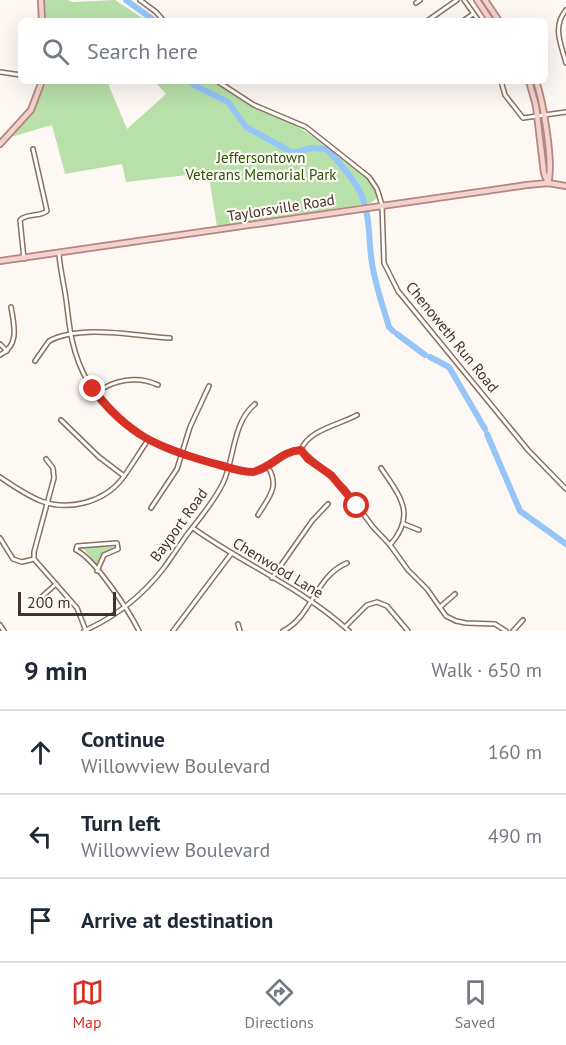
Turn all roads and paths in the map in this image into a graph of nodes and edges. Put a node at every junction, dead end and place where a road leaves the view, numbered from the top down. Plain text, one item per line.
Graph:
1 (40, 0) edge
2 (140, 0) edge
3 (420, 0) edge
4 (457, 0) edge
5 (464, 0) edge
6 (477, 0) edge
7 (485, 0) edge
8 (416, 3) dead end
9 (566, 10) edge
10 (473, 14) junction
11 (42, 18) edge
12 (161, 18) edge
13 (431, 18) edge
14 (467, 18) edge
15 (476, 18) edge
16 (489, 18) edge
17 (497, 18) edge
18 (566, 63) edge
19 (0, 72) edge
20 (18, 75) edge
21 (41, 84) edge
22 (222, 84) edge
23 (502, 84) edge
24 (530, 84) edge
25 (536, 84) edge
26 (566, 112) edge
27 (540, 116) junction
28 (0, 144) edge
29 (33, 149) dead end
30 (548, 183) junction
31 (566, 186) edge
32 (382, 205) junction
33 (59, 254) junction
34 (24, 259) junction
35 (0, 261) edge
36 (11, 307) dead end
37 (71, 335) junction
38 (170, 338) dead end
39 (0, 344) edge
40 (7, 351) junction
41 (0, 355) edge
42 (35, 361) dead end
43 (158, 385) dead end
44 (209, 386) dead end
45 (96, 393) junction
46 (255, 404) dead end
47 (357, 415) dead end
48 (60, 420) dead end
49 (147, 440) junction
50 (301, 450) junction
51 (182, 454) junction
52 (46, 459) dead end
53 (228, 467) junction
54 (268, 467) junction
55 (381, 468) dead end
56 (124, 476) junction
57 (0, 477) edge
58 (566, 489) edge
59 (47, 503) junction
60 (328, 504) dead end
61 (151, 508) dead end
62 (258, 515) dead end
63 (404, 524) junction
64 (193, 528) junction
65 (419, 530) dead end
66 (0, 538) edge
67 (390, 545) junction
68 (231, 554) junction
69 (34, 559) junction
70 (347, 563) dead end
71 (98, 571) junction
72 (272, 578) junction
73 (56, 584) junction
74 (455, 594) dead end
75 (310, 601) junction
76 (36, 602) dead end
77 (125, 606) junction
78 (440, 607) junction
79 (523, 620) dead end
80 (238, 624) dead end
81 (0, 625) edge
82 (345, 627) junction
83 (288, 630) edge
84 (4, 631) edge
85 (85, 631) edge
86 (139, 631) edge
87 (173, 631) edge
88 (240, 631) edge
89 (283, 631) edge
90 (349, 631) edge
91 (408, 631) edge
92 (506, 631) edge
93 (513, 631) edge

1 - 11 main road
2 - 12 street
3 - 8 street
4 - 13 street
5 - 10 street
6 - 16 main road
7 - 17 main road
9 - 18 street
10 - 14 street
10 - 15 street
19 - 20 street
21 - 28 main road
22 - 32 street, Chenoweth Run Road
23 - 27 street
24 - 27 main road
25 - 27 main road
26 - 27 street
27 - 30 main road
29 - 34 street
30 - 31 main road, Taylorsville Road
30 - 32 main road, Taylorsville Road
32 - 33 main road, Taylorsville Road
32 - 58 street, Chenoweth Run Road
33 - 34 main road, Taylorsville Road
33 - 37 street
34 - 35 main road, Taylorsville Road
36 - 40 street
37 - 38 street
37 - 42 street
37 - 45 street
39 - 40 street
40 - 41 street
43 - 45 street
44 - 51 street
45 - 49 street
46 - 53 street, Bayport Road
47 - 50 street
48 - 56 street
49 - 51 street
49 - 56 street
50 - 54 street
50 - 67 street
51 - 53 street
51 - 61 street
52 - 59 street
53 - 54 street
53 - 64 street, Bayport Road
54 - 62 street
55 - 63 street
56 - 59 street
57 - 59 street
59 - 69 street
60 - 72 street
63 - 65 street
63 - 67 street
64 - 68 street, Chenwood Lane
64 - 77 street, Bayport Road
66 - 69 street
67 - 78 street
68 - 72 street, Chenwood Lane
68 - 87 street
69 - 73 street
70 - 75 street
71 - 71 street
71 - 77 street
72 - 75 street, Chenwood Lane
73 - 76 street
73 - 85 street
74 - 78 street
75 - 82 street, Chenwood Lane
75 - 83 street
77 - 85 street, Bayport Road
77 - 86 street
78 - 92 street
79 - 93 street
80 - 88 street
81 - 84 street
82 - 90 street, Chenwood Lane
82 - 91 street
83 - 89 street

